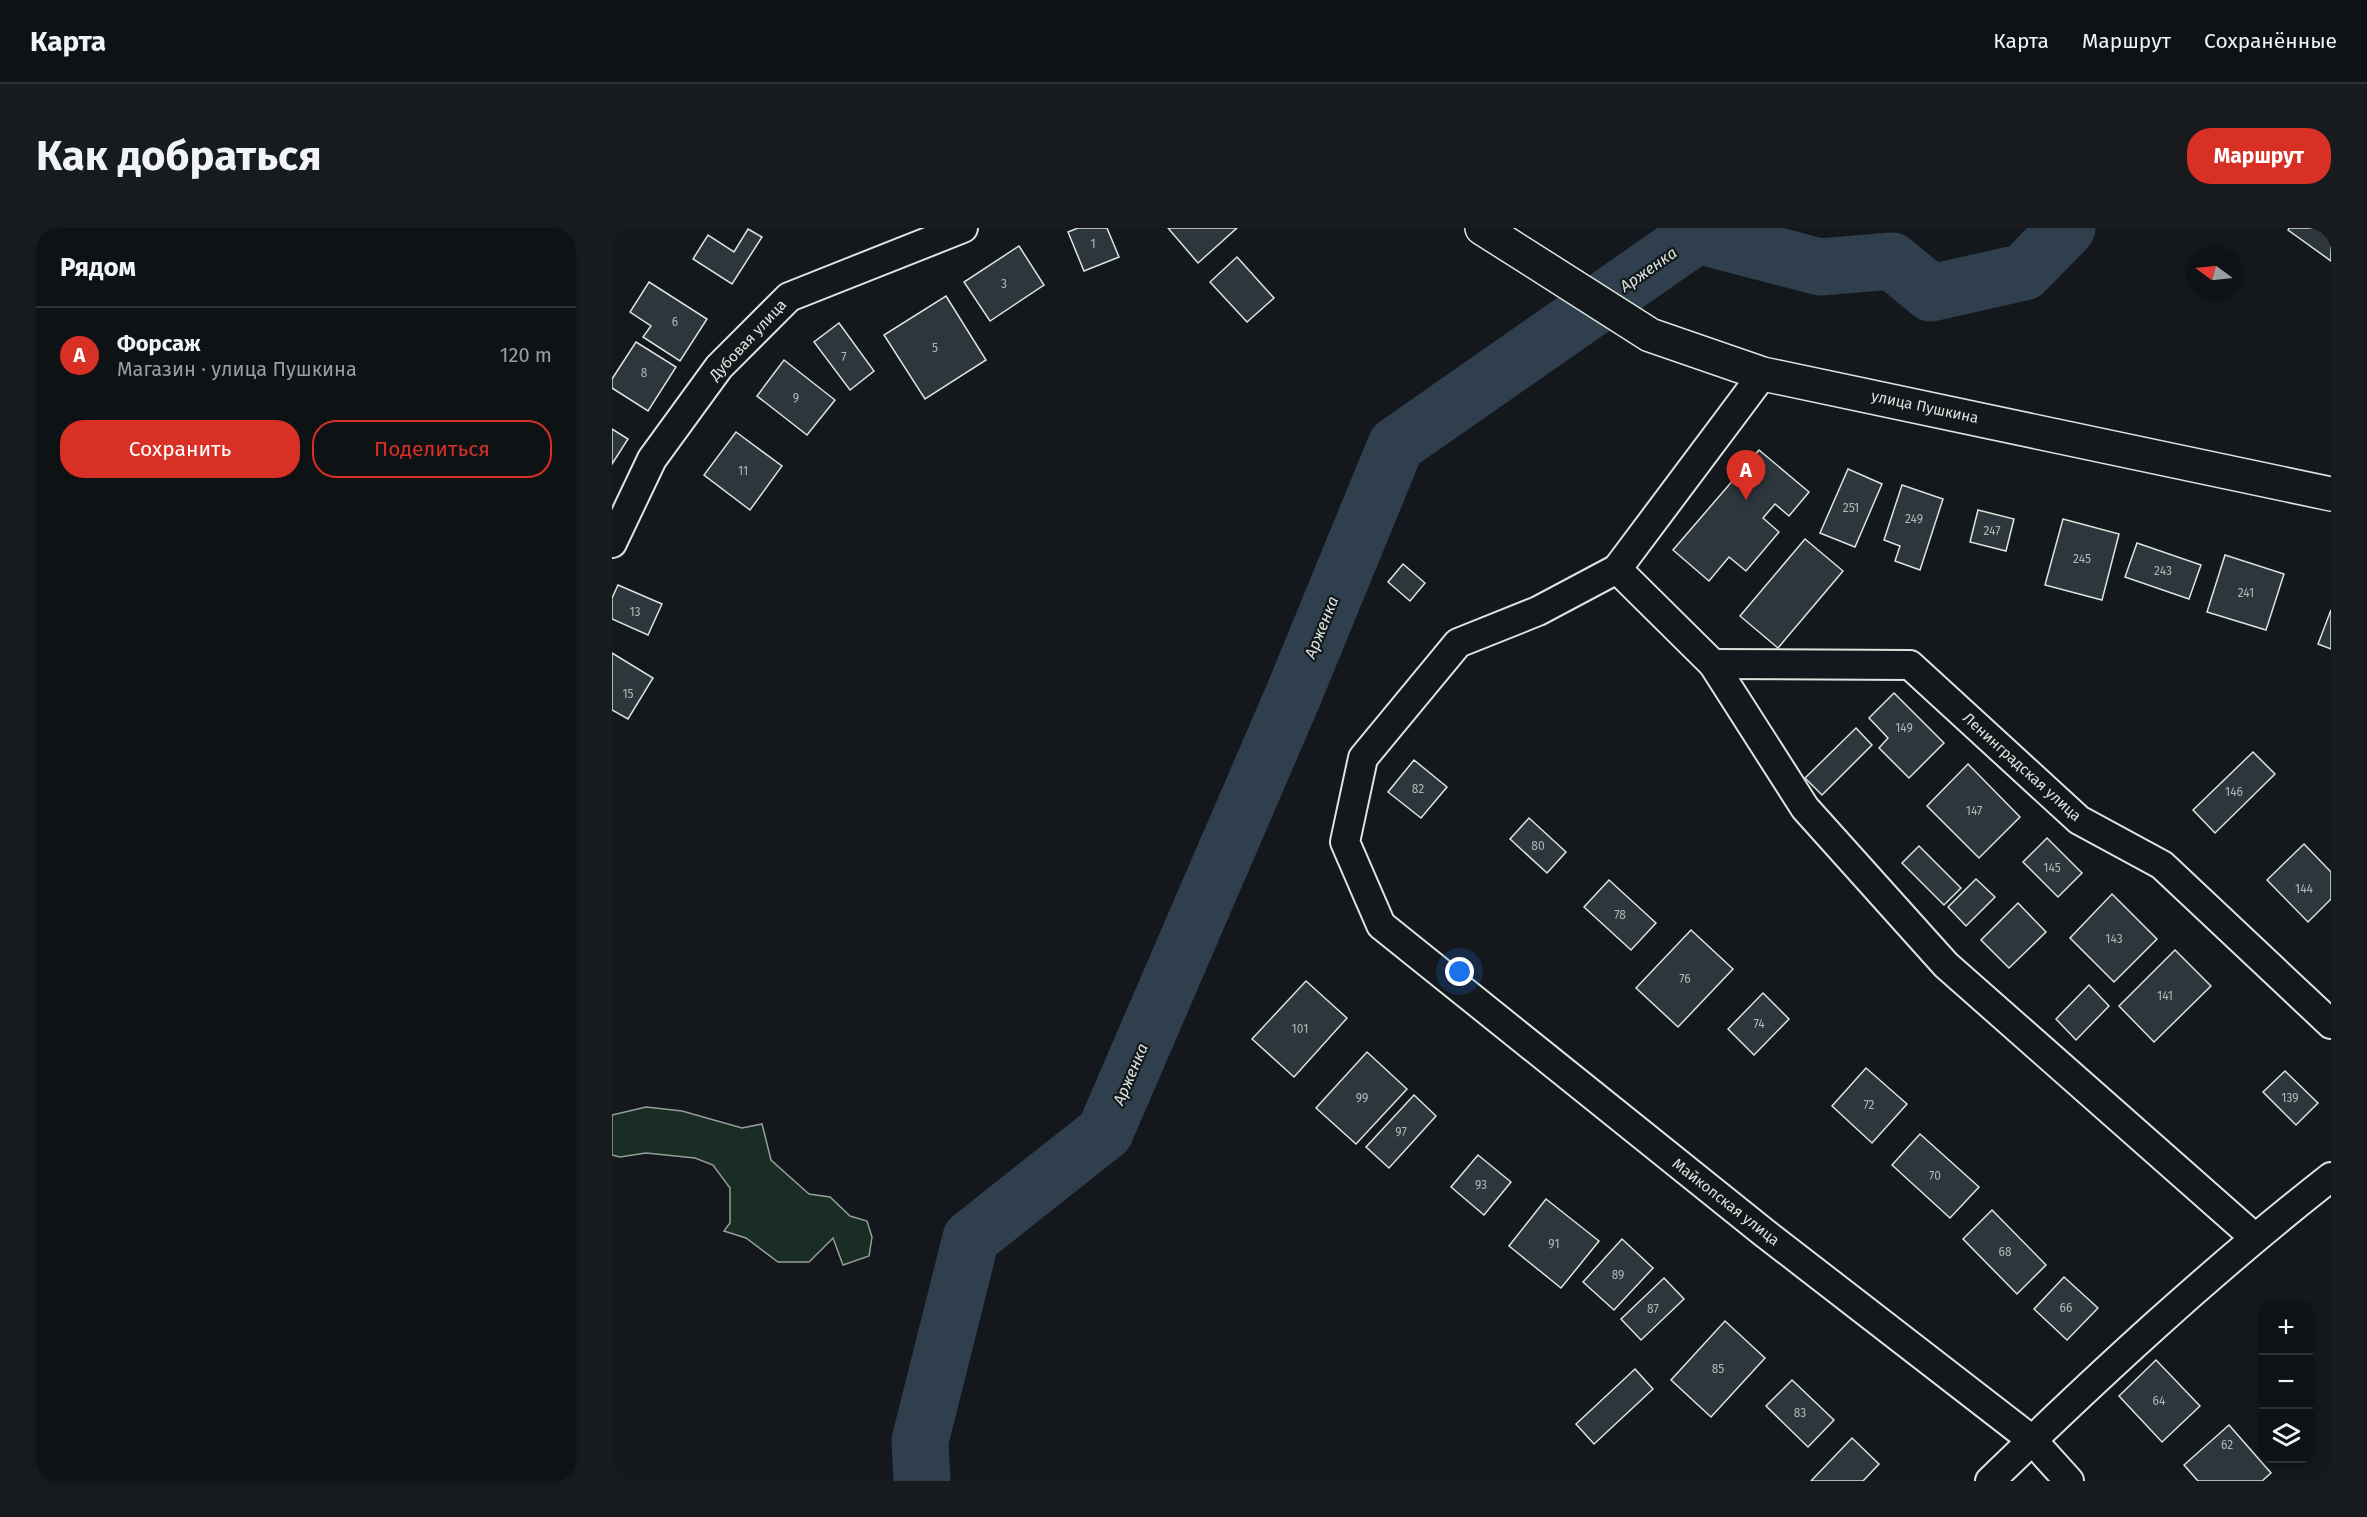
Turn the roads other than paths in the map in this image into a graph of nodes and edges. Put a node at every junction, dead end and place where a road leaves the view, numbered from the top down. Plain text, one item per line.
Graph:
1 (963, 228) edge
2 (1482, 228) edge
3 (1763, 374) junction
4 (2331, 494) edge
5 (612, 543) edge
6 (1617, 569) junction
7 (1713, 664) junction
8 (2331, 1024) edge
9 (2331, 1177) edge
10 (2254, 1237) junction
11 (2032, 1440) junction
12 (1990, 1481) edge
13 (2069, 1481) edge

1 - 5 street, Дубовая улица
2 - 3 main road, улица Пушкина
3 - 4 main road, улица Пушкина
3 - 6 street
6 - 7 street
6 - 11 street, Майкопская улица
7 - 8 street, Ленинградская улица
7 - 10 street
9 - 10 street
10 - 11 street
11 - 12 street
11 - 13 street, Майкопская улица

